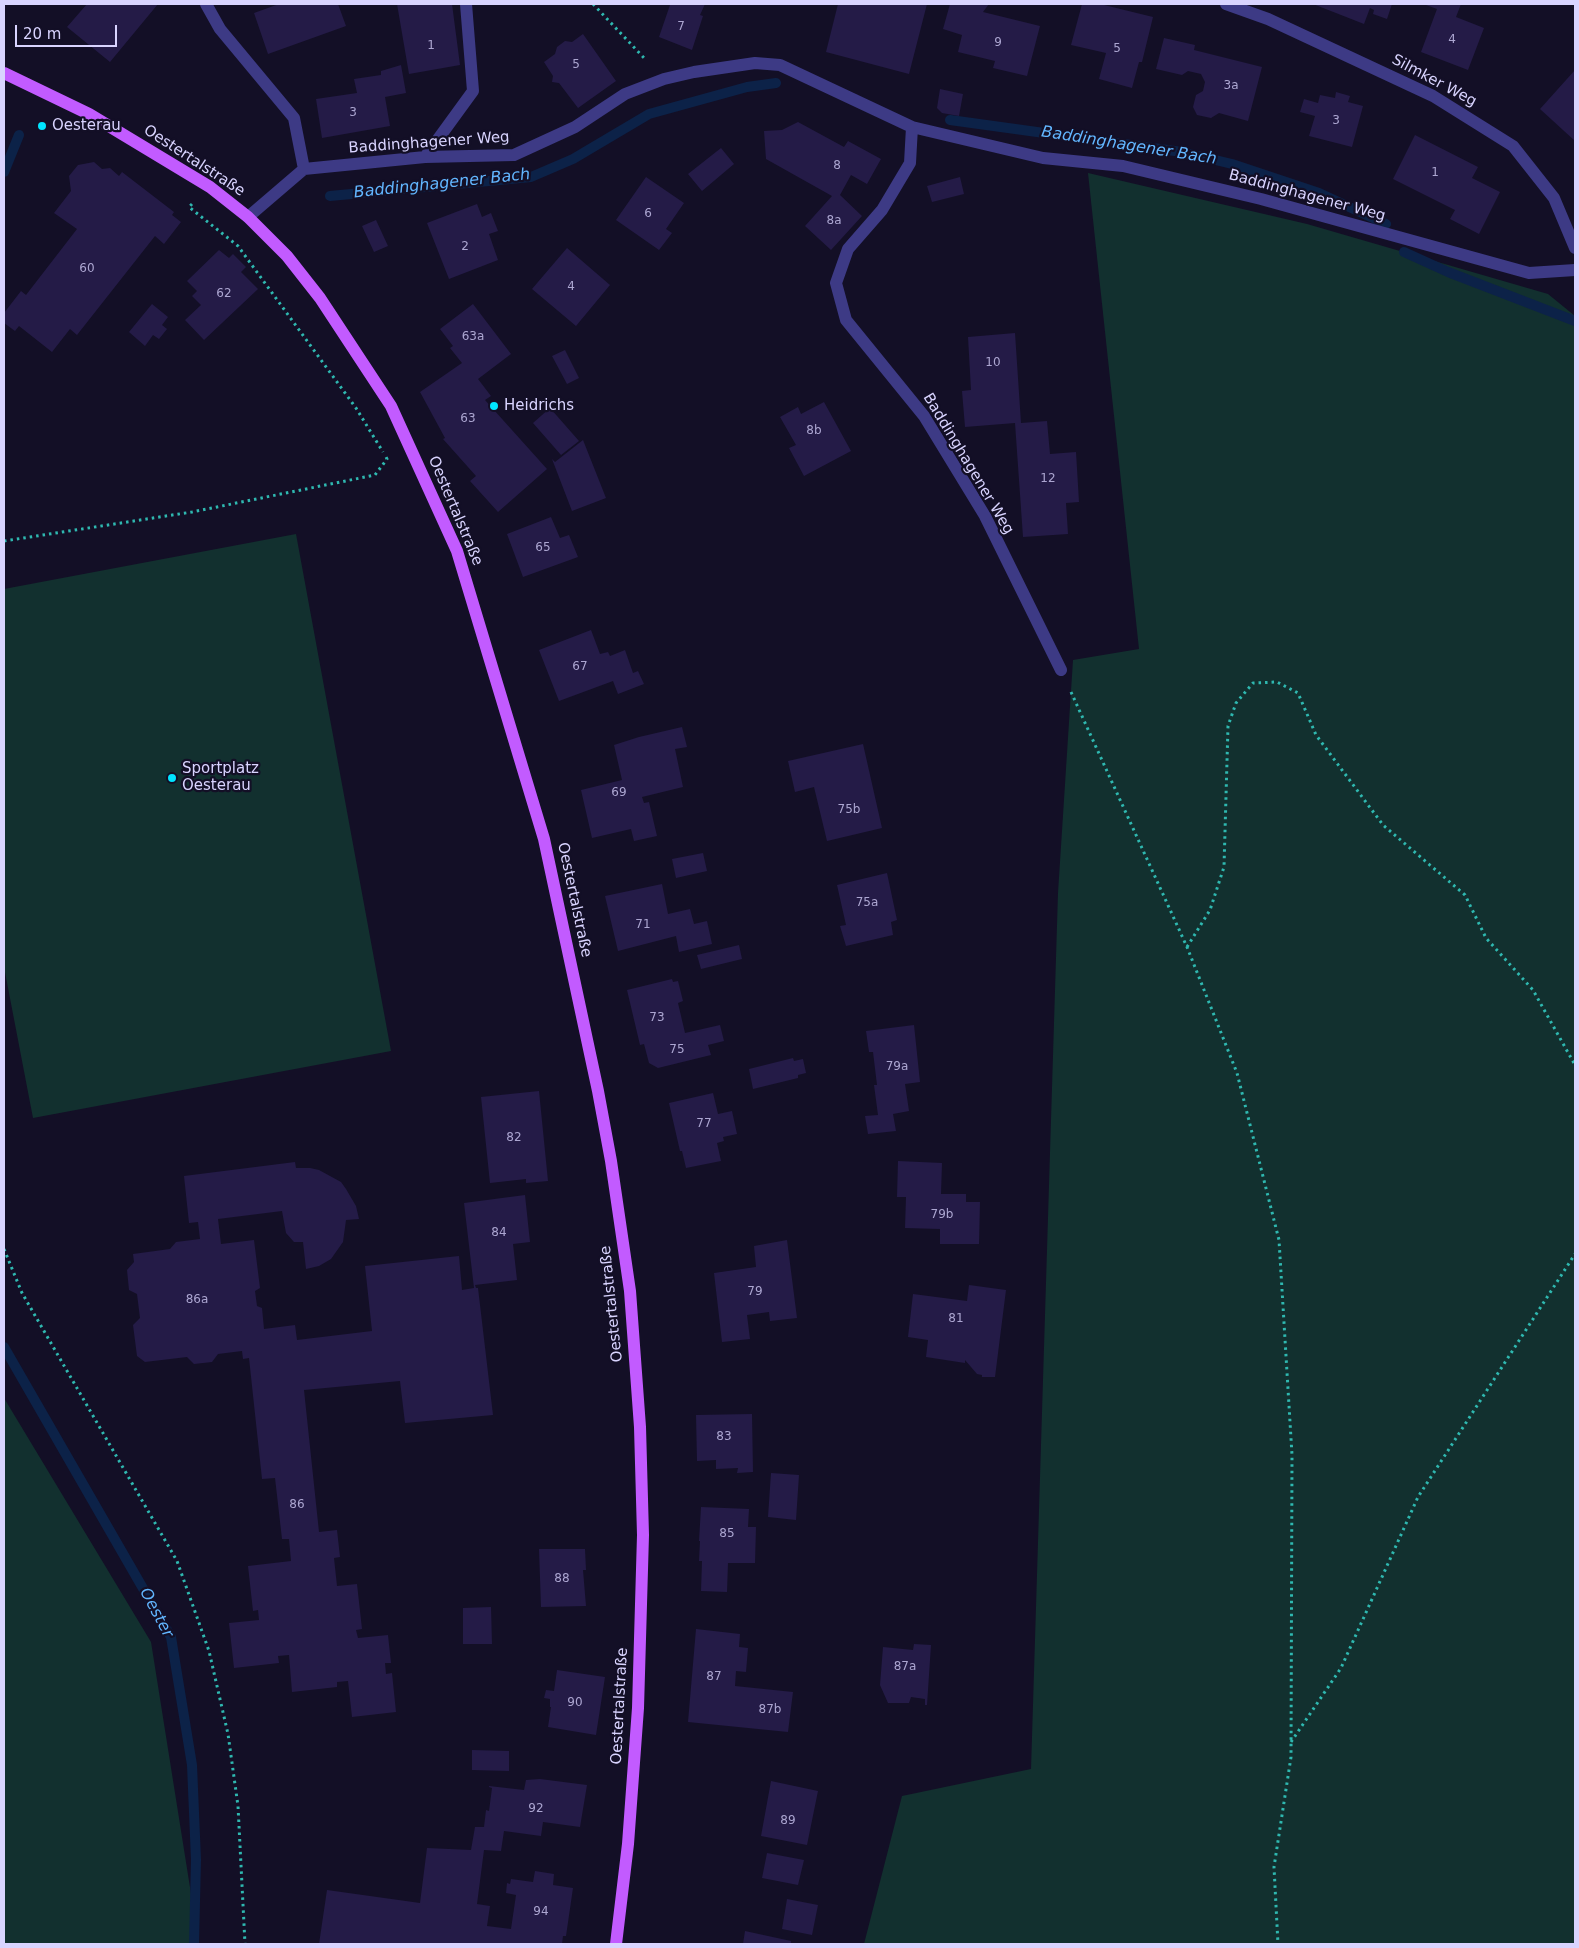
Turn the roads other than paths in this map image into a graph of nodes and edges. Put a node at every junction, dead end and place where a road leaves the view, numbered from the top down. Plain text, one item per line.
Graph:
1 (206, 4) edge
2 (466, 4) edge
3 (1226, 4) edge
4 (4, 73) edge
5 (912, 127) junction
6 (425, 157) junction
7 (304, 169) junction
8 (248, 217) junction
9 (1575, 248) edge
10 (1575, 270) edge
11 (1061, 670) road end
12 (616, 1944) edge

1 - 7 street
2 - 6 street
3 - 9 street, Silmker Weg
4 - 8 main road, Oestertalstraße
5 - 6 street, Baddinghagener Weg
5 - 10 street, Baddinghagener Weg
5 - 11 street, Baddinghagener Weg
6 - 7 street, Baddinghagener Weg
7 - 8 street
8 - 12 main road, Oestertalstraße

